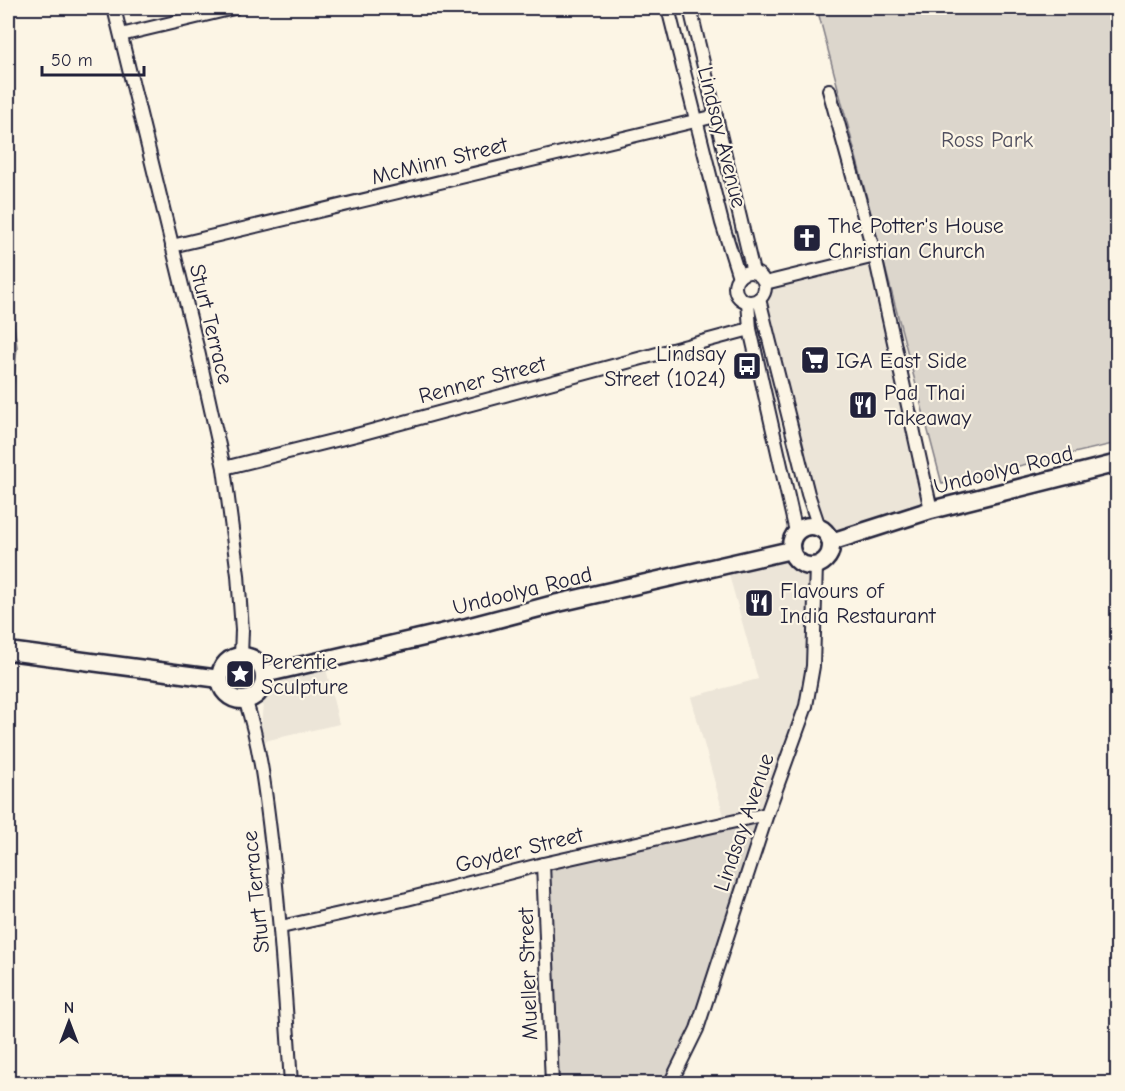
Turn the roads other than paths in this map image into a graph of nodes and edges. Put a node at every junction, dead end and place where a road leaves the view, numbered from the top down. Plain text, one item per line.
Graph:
1 (114, 8) edge
2 (234, 8) edge
3 (668, 8) edge
4 (690, 8) edge
5 (121, 35) junction
6 (829, 90) dead end
7 (716, 116) junction
8 (697, 119) junction
9 (172, 246) junction
10 (874, 256) junction
11 (753, 272) junction
12 (739, 277) junction
13 (765, 283) junction
14 (753, 300) junction
15 (750, 329) junction
16 (1118, 463) edge
17 (224, 468) junction
18 (931, 510) junction
19 (819, 527) junction
20 (796, 532) junction
21 (831, 542) junction
22 (791, 550) junction
23 (816, 565) junction
24 (8, 651) edge
25 (241, 656) junction
26 (264, 674) junction
27 (220, 679) junction
28 (245, 699) junction
29 (767, 814) junction
30 (543, 864) junction
31 (281, 927) junction
32 (291, 1083) edge
33 (552, 1083) edge
34 (669, 1083) edge

1 - 5 street, Sturt Terrace
2 - 5 street
3 - 8 street, Lindsay Avenue
4 - 7 street, Lindsay Avenue
5 - 9 street, Sturt Terrace
6 - 10 street
7 - 8 street, McMinn Street
7 - 11 street, Lindsay Avenue
8 - 9 street, McMinn Street
8 - 12 street, Lindsay Avenue
9 - 17 street, Sturt Terrace
10 - 13 street
10 - 18 street
11 - 12 street
11 - 13 street
12 - 14 street
13 - 14 street
14 - 15 street
14 - 19 street
15 - 17 street, Renner Street
15 - 20 street
16 - 18 main road, Undoolya Road
17 - 25 street, Sturt Terrace
18 - 21 main road, Undoolya Road
19 - 20 main road
19 - 21 main road
20 - 22 main road
21 - 23 main road
22 - 23 main road
22 - 26 main road, Undoolya Road
23 - 29 street, Lindsay Avenue
24 - 27 main road
25 - 26 main road
25 - 27 main road
26 - 28 main road
27 - 28 main road
28 - 31 street, Sturt Terrace
29 - 30 street, Goyder Street
29 - 34 street, Lindsay Avenue
30 - 31 street, Goyder Street
30 - 33 street, Mueller Street
31 - 32 street, Sturt Terrace

